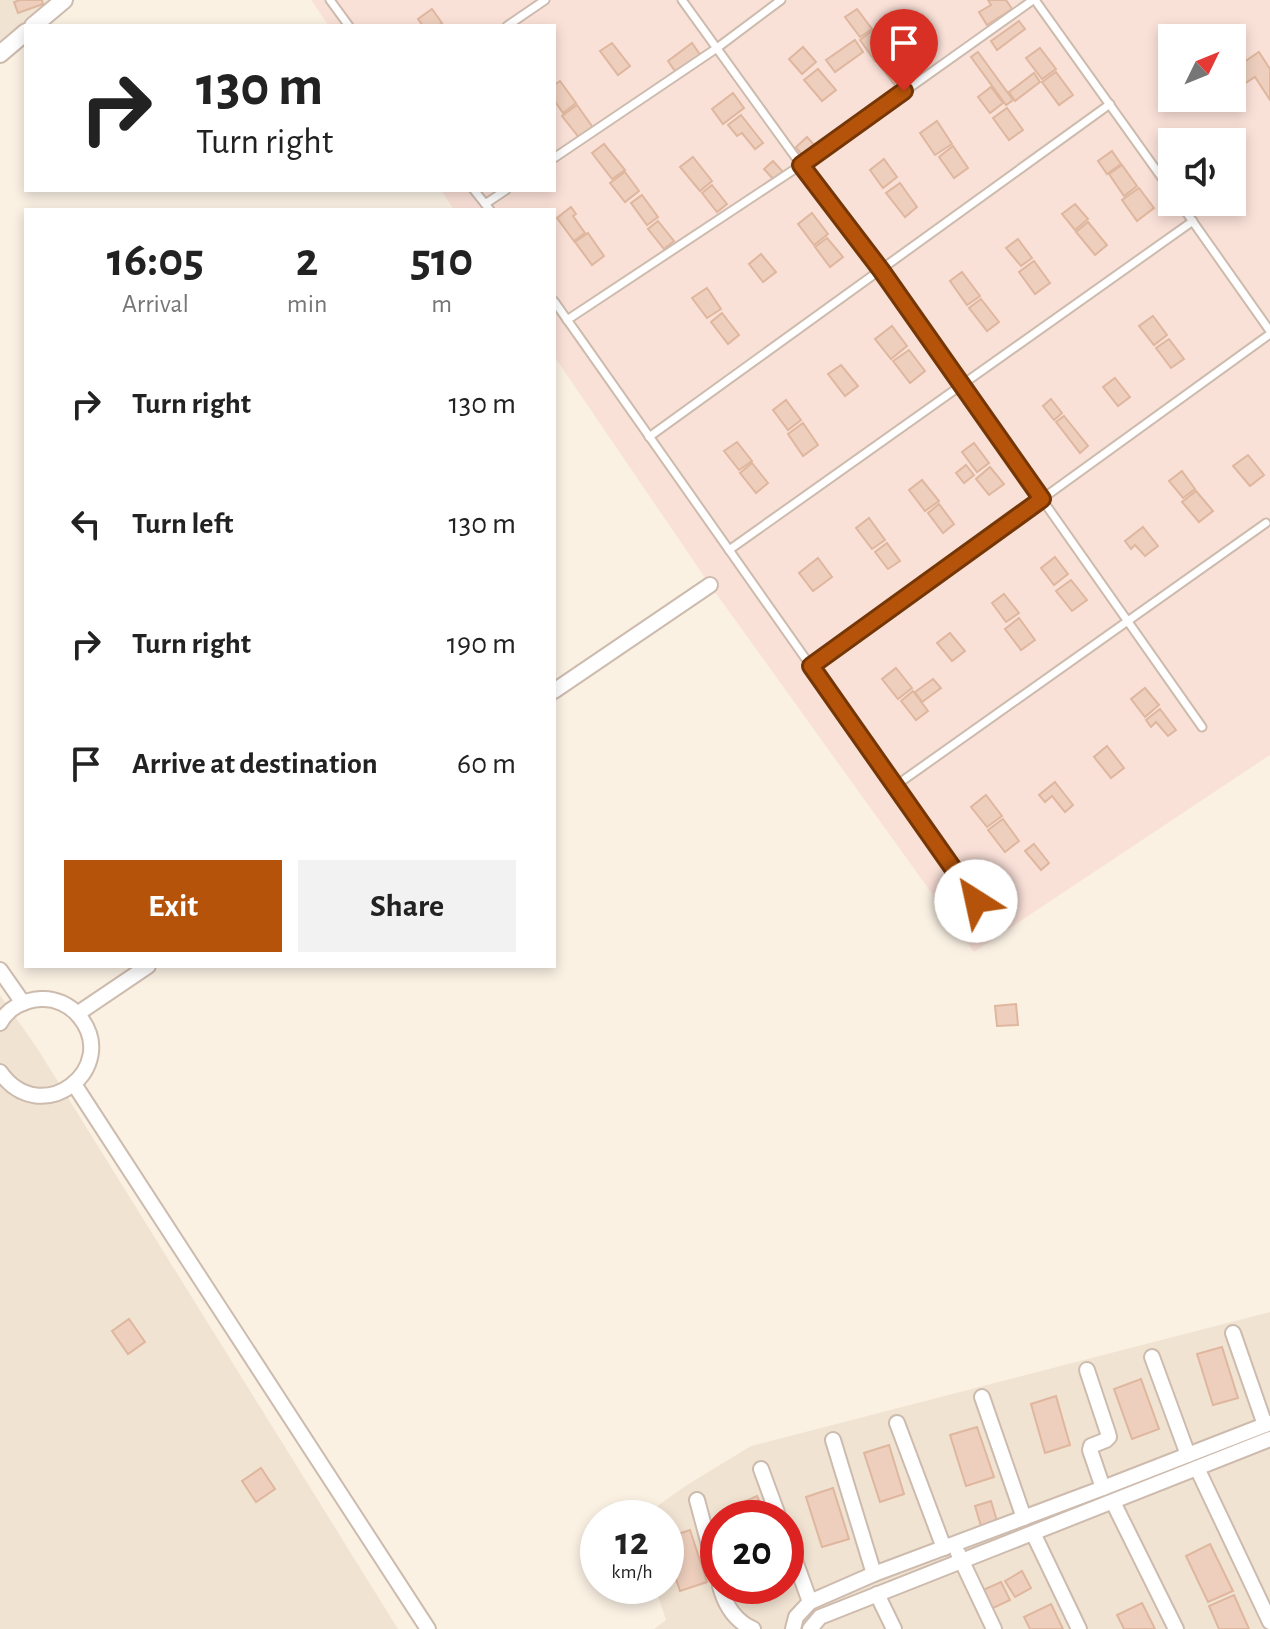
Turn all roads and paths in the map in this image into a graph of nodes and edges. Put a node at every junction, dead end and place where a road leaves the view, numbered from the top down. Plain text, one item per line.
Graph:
1 (64, 0) edge
2 (330, 0) edge
3 (545, 0) edge
4 (682, 0) edge
5 (781, 0) edge
6 (1034, 0) edge
7 (35, 24) edge
8 (348, 24) edge
9 (510, 24) edge
10 (24, 34) edge
11 (717, 48) junction
12 (0, 54) edge
13 (1110, 104) junction
14 (556, 157) edge
15 (801, 165) junction
16 (1158, 172) edge
17 (504, 192) edge
18 (487, 207) edge
19 (1189, 216) edge
20 (1193, 221) junction
21 (881, 270) junction
22 (556, 304) edge
23 (567, 320) junction
24 (1270, 332) edge
25 (962, 385) junction
26 (649, 437) junction
27 (1042, 499) junction
28 (1266, 523) dead end
29 (729, 550) junction
30 (710, 585) dead end
31 (1127, 621) junction
32 (811, 666) junction
33 (556, 690) edge
34 (1202, 727) dead end
35 (895, 786) junction
36 (976, 901) dead end
37 (145, 968) edge
38 (0, 970) edge
39 (23, 1003) junction
40 (77, 1014) junction
41 (0, 1023) edge
42 (2, 1080) edge
43 (74, 1084) junction
44 (1233, 1333) dead end
45 (1152, 1357) dead end
46 (1087, 1370) dead end
47 (982, 1397) dead end
48 (897, 1423) dead end
49 (1268, 1429) edge
50 (833, 1440) dead end
51 (1188, 1455) junction
52 (1197, 1468) junction
53 (761, 1469) dead end
54 (1103, 1488) junction
55 (697, 1500) dead end
56 (772, 1500) edge
57 (1113, 1502) junction
58 (700, 1511) edge
59 (1024, 1518) junction
60 (1033, 1533) junction
61 (950, 1546) junction
62 (962, 1561) junction
63 (874, 1574) junction
64 (804, 1586) edge
65 (877, 1594) junction
66 (810, 1602) junction
67 (728, 1604) edge
68 (1270, 1622) edge
69 (428, 1629) edge
70 (753, 1629) edge
71 (793, 1629) edge
72 (810, 1629) edge
73 (894, 1629) edge
74 (994, 1629) edge
75 (1079, 1629) edge
76 (1176, 1629) edge

1 - 7 street
2 - 8 lane
3 - 9 lane
4 - 11 lane
5 - 11 lane
6 - 13 lane
6 - 15 lane
10 - 12 street
11 - 14 lane
11 - 15 lane
13 - 16 lane
13 - 21 lane
15 - 21 lane
15 - 23 lane
17 - 18 lane
19 - 20 lane
20 - 24 lane
20 - 25 lane
21 - 25 lane
21 - 26 lane
22 - 23 lane
23 - 26 lane
24 - 27 lane
25 - 27 lane
25 - 29 lane
26 - 29 lane
27 - 31 lane
27 - 32 lane
28 - 31 lane
29 - 32 lane
30 - 33 street
31 - 34 lane
31 - 35 lane
32 - 35 lane
35 - 36 lane
37 - 40 street
38 - 39 street
39 - 40 street
39 - 41 street
40 - 43 street
42 - 43 street
43 - 69 street
44 - 49 street
45 - 51 street
46 - 54 street
47 - 59 street
48 - 61 street
49 - 51 street
49 - 52 street
50 - 63 street
51 - 54 street
52 - 57 street
52 - 68 street
53 - 56 street
54 - 59 street
55 - 58 street
57 - 60 street
57 - 76 street
59 - 61 street
60 - 62 street
60 - 75 street
61 - 62 street
61 - 63 street
62 - 65 street
62 - 74 street
63 - 66 street
64 - 66 street
65 - 72 street
65 - 73 street
66 - 71 street
67 - 70 street

